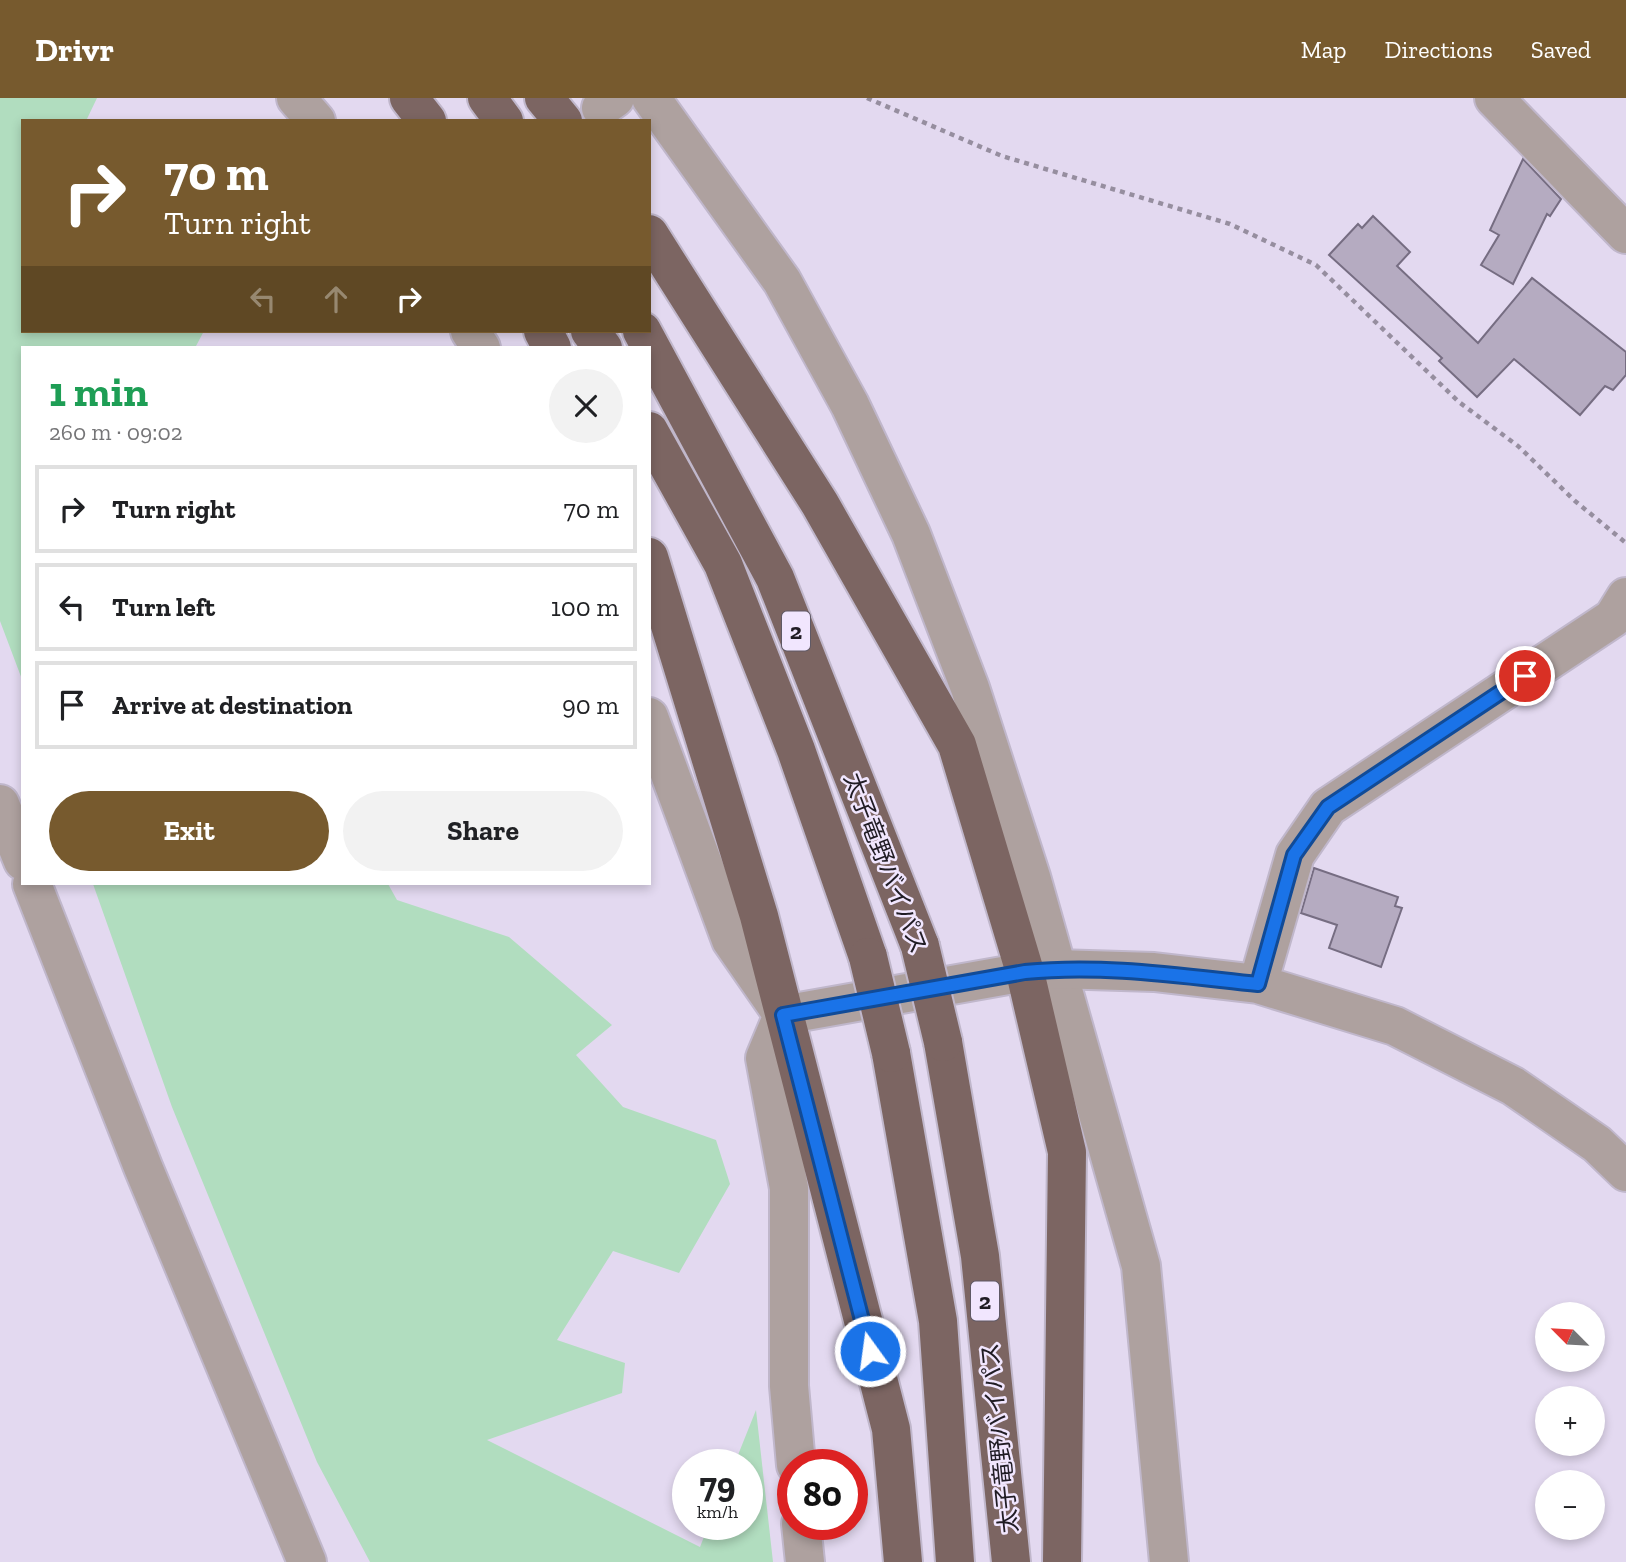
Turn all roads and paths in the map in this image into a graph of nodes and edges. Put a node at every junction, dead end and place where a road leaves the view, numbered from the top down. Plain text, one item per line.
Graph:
1 (296, 98) edge
2 (408, 98) edge
3 (487, 98) edge
4 (544, 98) edge
5 (651, 98) edge
6 (867, 98) edge
7 (1494, 98) edge
8 (314, 119) edge
9 (426, 119) edge
10 (503, 119) edge
11 (561, 119) edge
12 (1626, 234) edge
13 (651, 237) edge
14 (651, 348) edge
15 (651, 435) edge
16 (1626, 543) edge
17 (651, 564) edge
18 (1626, 597) edge
19 (651, 722) edge
20 (0, 804) edge
21 (21, 856) edge
22 (32, 885) edge
23 (1041, 971) junction
24 (1258, 984) junction
25 (783, 1015) junction
26 (1626, 1172) edge
27 (795, 1449) edge
28 (803, 1540) edge
29 (307, 1562) edge
30 (805, 1562) edge
31 (903, 1562) edge
32 (955, 1562) edge
33 (1011, 1562) edge
34 (1062, 1562) edge
35 (1169, 1562) edge

1 - 8 street
2 - 9 highway
3 - 10 highway
4 - 11 highway
5 - 23 street
6 - 16 path
7 - 12 street
13 - 23 highway
14 - 33 highway, 太子竜野バイパス / 2, bridge
15 - 32 highway, 太子竜野バイパス / 2, bridge
17 - 25 highway
18 - 24 street
19 - 25 street
20 - 21 street
22 - 29 street
23 - 24 street
23 - 25 street
23 - 34 highway
23 - 35 street
24 - 26 street
25 - 27 street
25 - 31 highway
28 - 30 street

